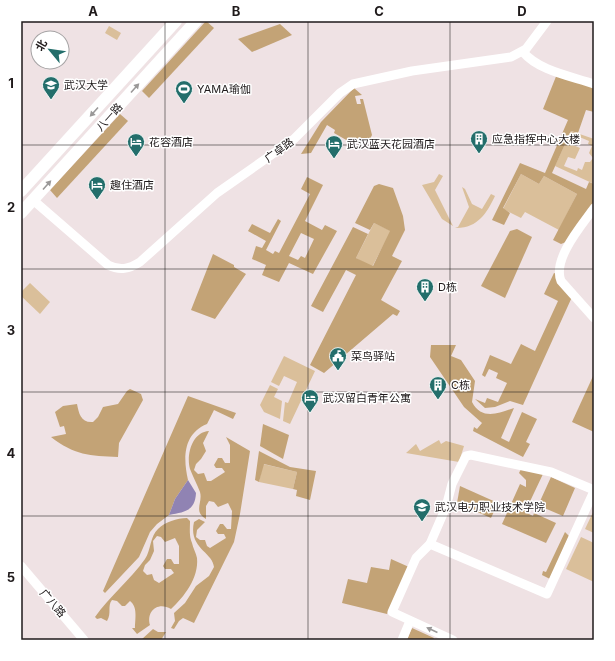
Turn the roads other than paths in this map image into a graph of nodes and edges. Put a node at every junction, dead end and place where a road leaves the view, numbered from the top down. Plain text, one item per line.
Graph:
1 (176, 21) edge
2 (196, 21) edge
3 (547, 21) edge
4 (523, 52) junction
5 (594, 84) edge
6 (23, 187) edge
7 (33, 200) junction
8 (594, 208) edge
9 (21, 213) edge
10 (594, 318) edge
11 (594, 491) edge
12 (430, 544) junction
13 (21, 566) edge
14 (410, 621) junction
15 (84, 640) edge
16 (402, 640) edge
17 (453, 640) edge

1 -> 6 main road, 八一路
7 -> 2 main road, 八一路
3 - 4 street
4 - 5 street
4 - 7 street, 广卓路
7 - 9 main road, 八一路
8 - 10 street
11 - 12 street
11 - 12 street
12 - 14 street
13 - 15 street, 广八路
14 - 16 street
17 -> 14 street

